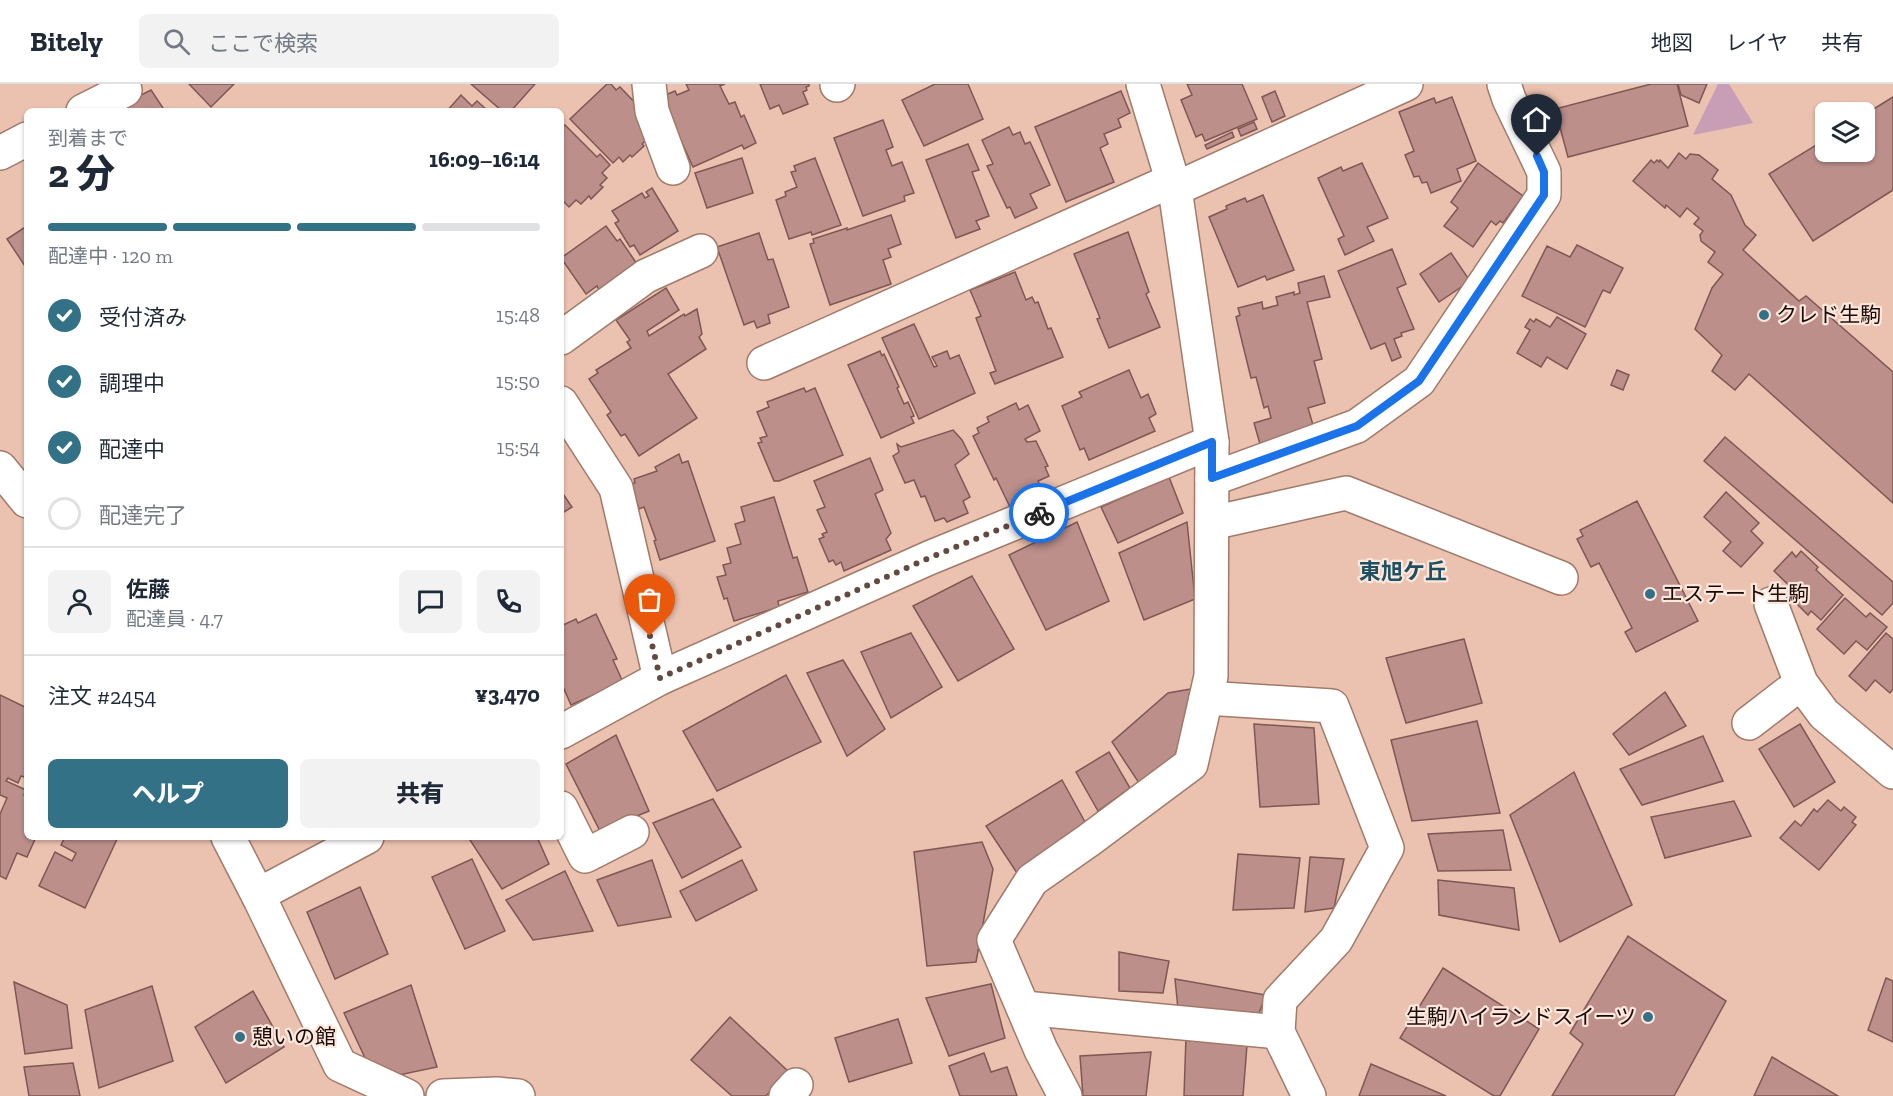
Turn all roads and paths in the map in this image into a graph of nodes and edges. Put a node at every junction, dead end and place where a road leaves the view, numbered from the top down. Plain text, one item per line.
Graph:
1 (122, 84) edge
2 (649, 84) edge
3 (1143, 84) edge
4 (1406, 84) edge
5 (1504, 84) edge
6 (89, 108) edge
7 (24, 141) edge
8 (0, 153) edge
9 (673, 168) dead end
10 (1174, 184) junction
11 (701, 250) dead end
12 (564, 336) edge
13 (764, 363) dead end
14 (564, 408) edge
15 (1212, 442) junction
16 (0, 468) edge
17 (1212, 478) junction
18 (24, 497) edge
19 (1212, 524) junction
20 (1561, 578) dead end
21 (1771, 604) dead end
22 (660, 678) junction
23 (1801, 683) junction
24 (1206, 698) junction
25 (1749, 723) dead end
26 (564, 730) edge
27 (1893, 772) edge
28 (564, 814) edge
29 (632, 832) dead end
30 (230, 840) edge
31 (361, 840) edge
32 (258, 895) junction
33 (1024, 1008) junction
34 (1278, 1032) junction
35 (342, 1080) edge
36 (407, 1096) edge
37 (443, 1096) edge
38 (518, 1096) edge
39 (1065, 1096) edge
40 (1309, 1096) edge

1 - 6 street
2 - 9 street
3 - 10 street
4 - 10 street
5 - 17 street
7 - 8 street
10 - 13 street
10 - 15 street
11 - 12 street
14 - 22 street
15 - 17 street
15 - 22 street
16 - 18 street
17 - 19 street
19 - 20 street
19 - 24 street
21 - 23 street
22 - 26 street
23 - 25 street
23 - 27 street
24 - 33 street
24 - 34 street
28 - 29 street
30 - 32 street
31 - 32 street
32 - 35 street
33 - 34 street
33 - 39 street
34 - 40 street
35 - 36 street
37 - 38 street

